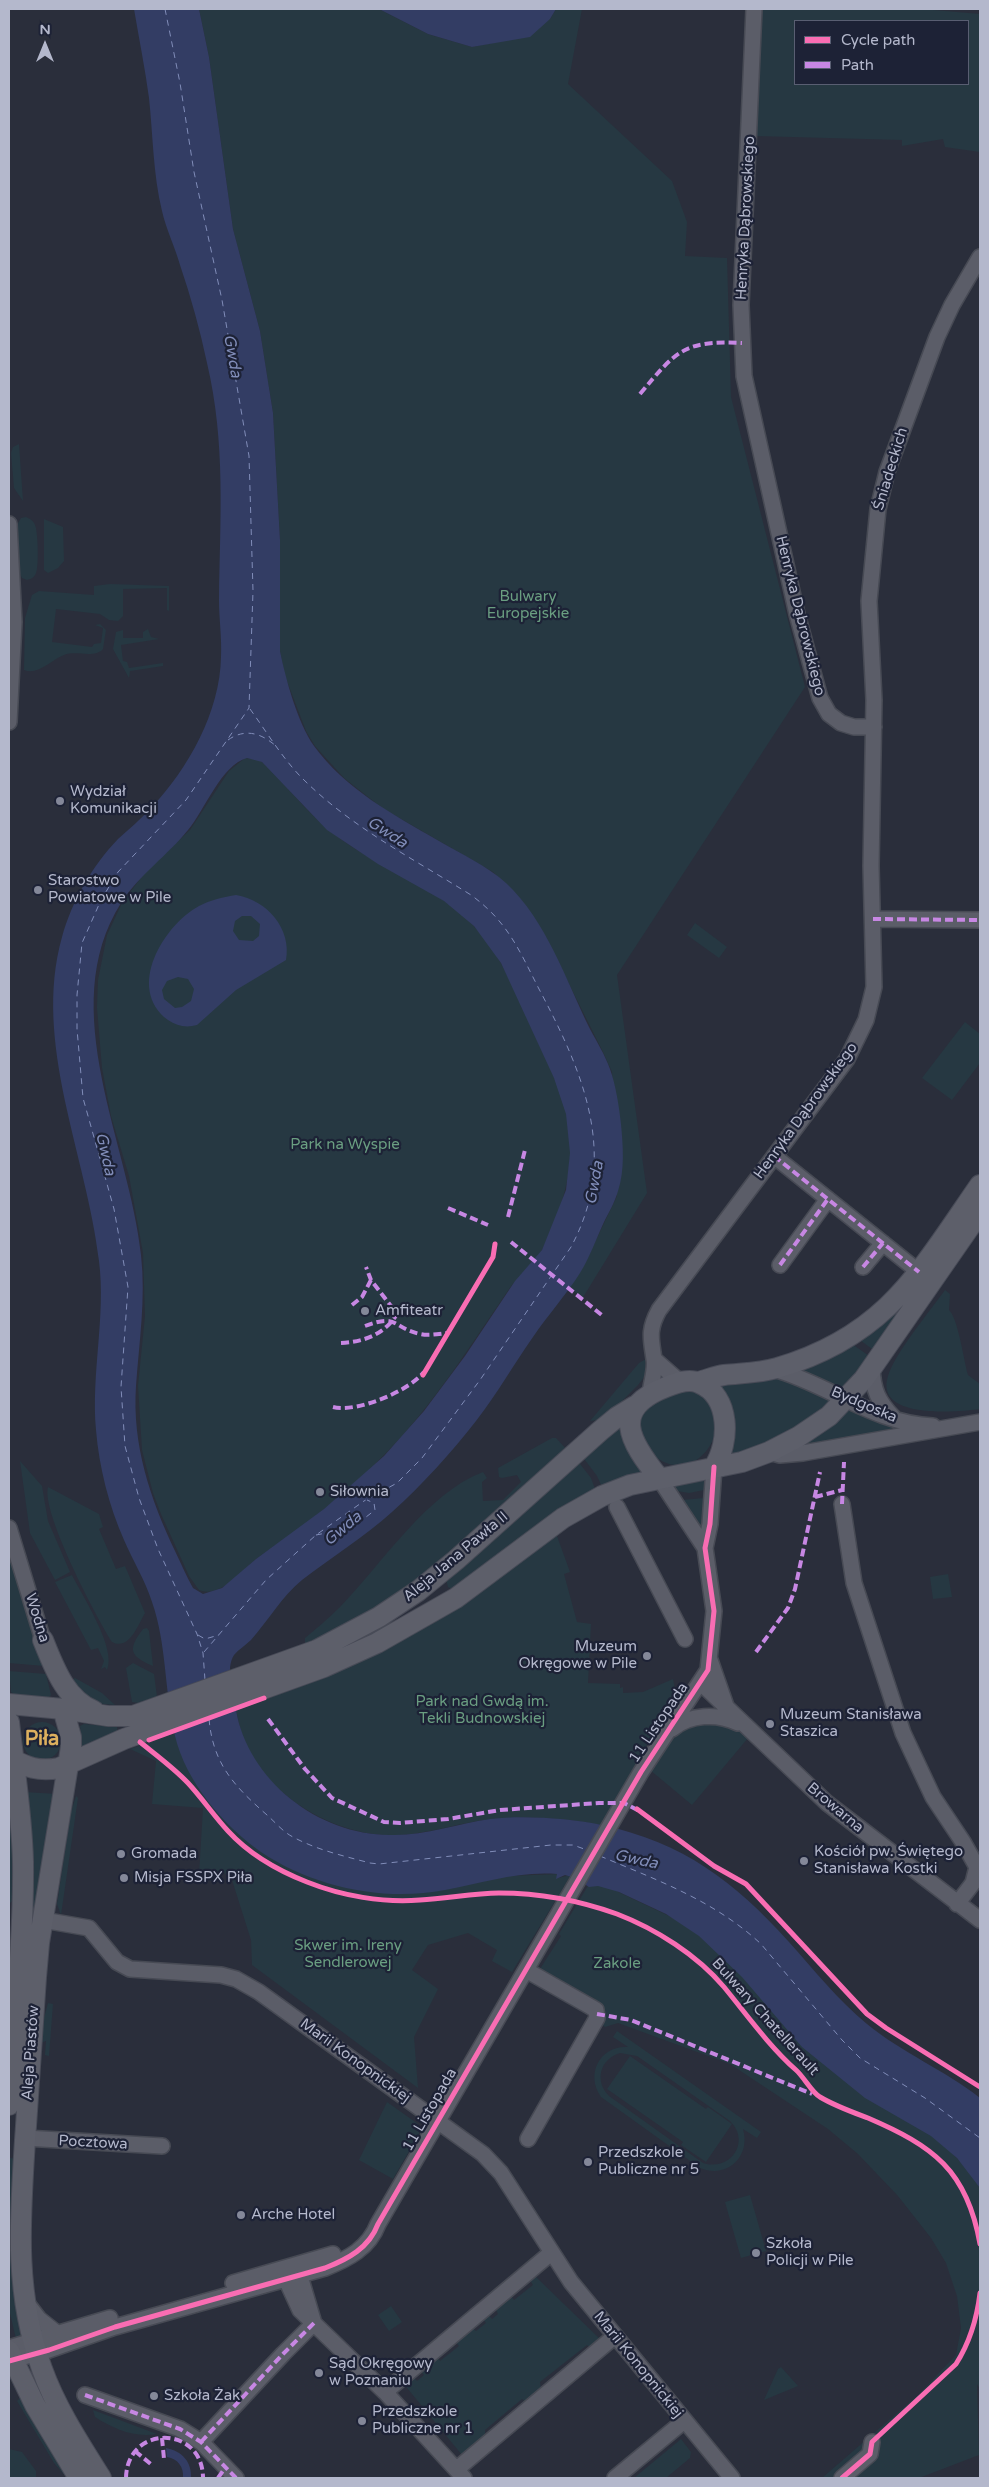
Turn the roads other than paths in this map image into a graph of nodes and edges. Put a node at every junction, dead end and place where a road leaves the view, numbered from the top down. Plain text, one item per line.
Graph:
1 (754, 9) edge
2 (980, 258) edge
3 (9, 524) edge
4 (11, 677) edge
5 (9, 722) edge
6 (874, 727) junction
7 (873, 920) junction
8 (980, 920) edge
9 (774, 1156) junction
10 (980, 1185) edge
11 (828, 1199) junction
12 (980, 1212) edge
13 (883, 1243) junction
14 (780, 1264) dead end
15 (863, 1267) dead end
16 (919, 1272) junction
17 (655, 1360) junction
18 (872, 1368) junction
19 (774, 1369) junction
20 (689, 1382) junction
21 (846, 1399) junction
22 (642, 1400) junction
23 (896, 1420) junction
24 (980, 1422) edge
25 (957, 1426) junction
26 (769, 1452) junction
27 (714, 1467) junction
28 (659, 1478) junction
29 (842, 1504) dead end
30 (617, 1506) dead end
31 (9, 1528) edge
32 (705, 1548) junction
33 (418, 1591) junction
34 (433, 1612) junction
35 (43, 1640) junction
36 (685, 1640) dead end
37 (710, 1660) junction
38 (258, 1681) junction
39 (701, 1683) junction
40 (9, 1704) edge
41 (63, 1709) junction
42 (730, 1712) junction
43 (108, 1716) junction
44 (9, 1722) edge
45 (145, 1722) junction
46 (744, 1726) junction
47 (664, 1737) junction
48 (115, 1743) junction
49 (11, 1764) edge
50 (68, 1764) junction
51 (61, 1812) junction
52 (957, 1904) junction
53 (16, 1916) edge
54 (43, 1920) junction
55 (980, 1920) edge
56 (526, 1970) junction
57 (9, 2105) edge
58 (439, 2121) junction
59 (25, 2138) junction
60 (528, 2139) dead end
61 (162, 2146) dead end
62 (551, 2253) junction
63 (293, 2274) junction
64 (24, 2299) junction
65 (314, 2324) junction
66 (615, 2336) junction
67 (60, 2340) junction
68 (35, 2348) junction
69 (10, 2359) edge
70 (51, 2387) junction
71 (385, 2392) junction
72 (85, 2395) dead end
73 (684, 2421) junction
74 (201, 2442) junction
75 (872, 2442) dead end
76 (230, 2473) edge
77 (461, 2474) edge
78 (79, 2478) edge
79 (102, 2478) edge
80 (615, 2478) edge
81 (732, 2478) edge
82 (842, 2478) edge

1 - 6 street, Henryka Dąbrowskiego
2 - 6 street, Śniadeckich
3 - 4 street
4 - 5 street
6 - 7 street, Henryka Dąbrowskiego
7 - 8 street
7 - 9 street, Henryka Dąbrowskiego
9 - 11 street
9 - 17 street, Henryka Dąbrowskiego
10 - 16 main road
11 - 13 street
11 - 14 street
12 - 18 main road
13 - 15 street
13 - 16 street
16 - 19 main road
17 - 20 street
17 - 22 street, Henryka Dąbrowskiego
18 - 21 main road
18 - 23 street
19 - 20 main road
19 - 21 street, Bydgoska
20 - 22 main road
20 - 27 main road
21 - 23 street, Bydgoska
21 - 26 main road
22 - 28 main road
22 - 33 main road, Aleja Jana Pawła II
23 - 25 street, Bydgoska
24 - 25 street, Bydgoska
25 - 26 street, Bydgoska
26 - 27 main road
27 - 28 main road
27 - 32 street
28 - 32 street
28 - 34 main road, Aleja Jana Pawła II
29 - 52 street
30 - 36 street
31 - 35 street, Wodna
32 - 37 street
33 - 34 main road
33 - 38 main road, Aleja Jana Pawła II
34 - 38 main road, Aleja Jana Pawła II
35 - 41 street, Wodna
35 - 43 main road
37 - 39 street, 11 Listopada
37 - 42 street
38 - 45 main road
39 - 42 street, Browarna
39 - 47 street, 11 Listopada
40 - 41 main road
41 - 43 main road
41 - 50 main road, Aleja Piastów
42 - 46 street, Browarna
43 - 45 main road
44 - 49 main road, Aleja Piastów
45 - 48 main road
46 - 47 street
46 - 52 street, Browarna
47 - 56 street, 11 Listopada
48 - 50 main road
48 - 51 main road
49 - 50 main road
49 - 53 main road, Aleja Piastów
50 - 51 main road, Aleja Piastów
51 - 54 main road, Aleja Piastów
52 - 55 street, Browarna
53 - 57 main road, Aleja Piastów
54 - 58 street, Marii Konopnickiej
54 - 59 main road, Aleja Piastów
56 - 58 street, 11 Listopada
56 - 60 street
58 - 62 street, Marii Konopnickiej
58 - 63 street, 11 Listopada
59 - 61 street, Pocztowa
59 - 64 main road, Aleja Piastów
62 - 66 street, Marii Konopnickiej
62 - 71 street
63 - 65 street
63 - 67 street, 11 Listopada
64 - 67 street
64 - 68 main road, Aleja Piastów
65 - 71 street
65 - 74 street
66 - 73 street, Marii Konopnickiej
66 - 77 street
67 - 68 street, 11 Listopada
67 - 70 street
68 - 69 street, 11 Listopada
68 - 70 main road, Aleja Piastów
69 - 78 main road
70 - 79 main road, Aleja Piastów
71 - 77 street
72 - 74 street
73 - 80 street
73 - 81 street, Marii Konopnickiej
74 - 76 street
75 - 82 street

